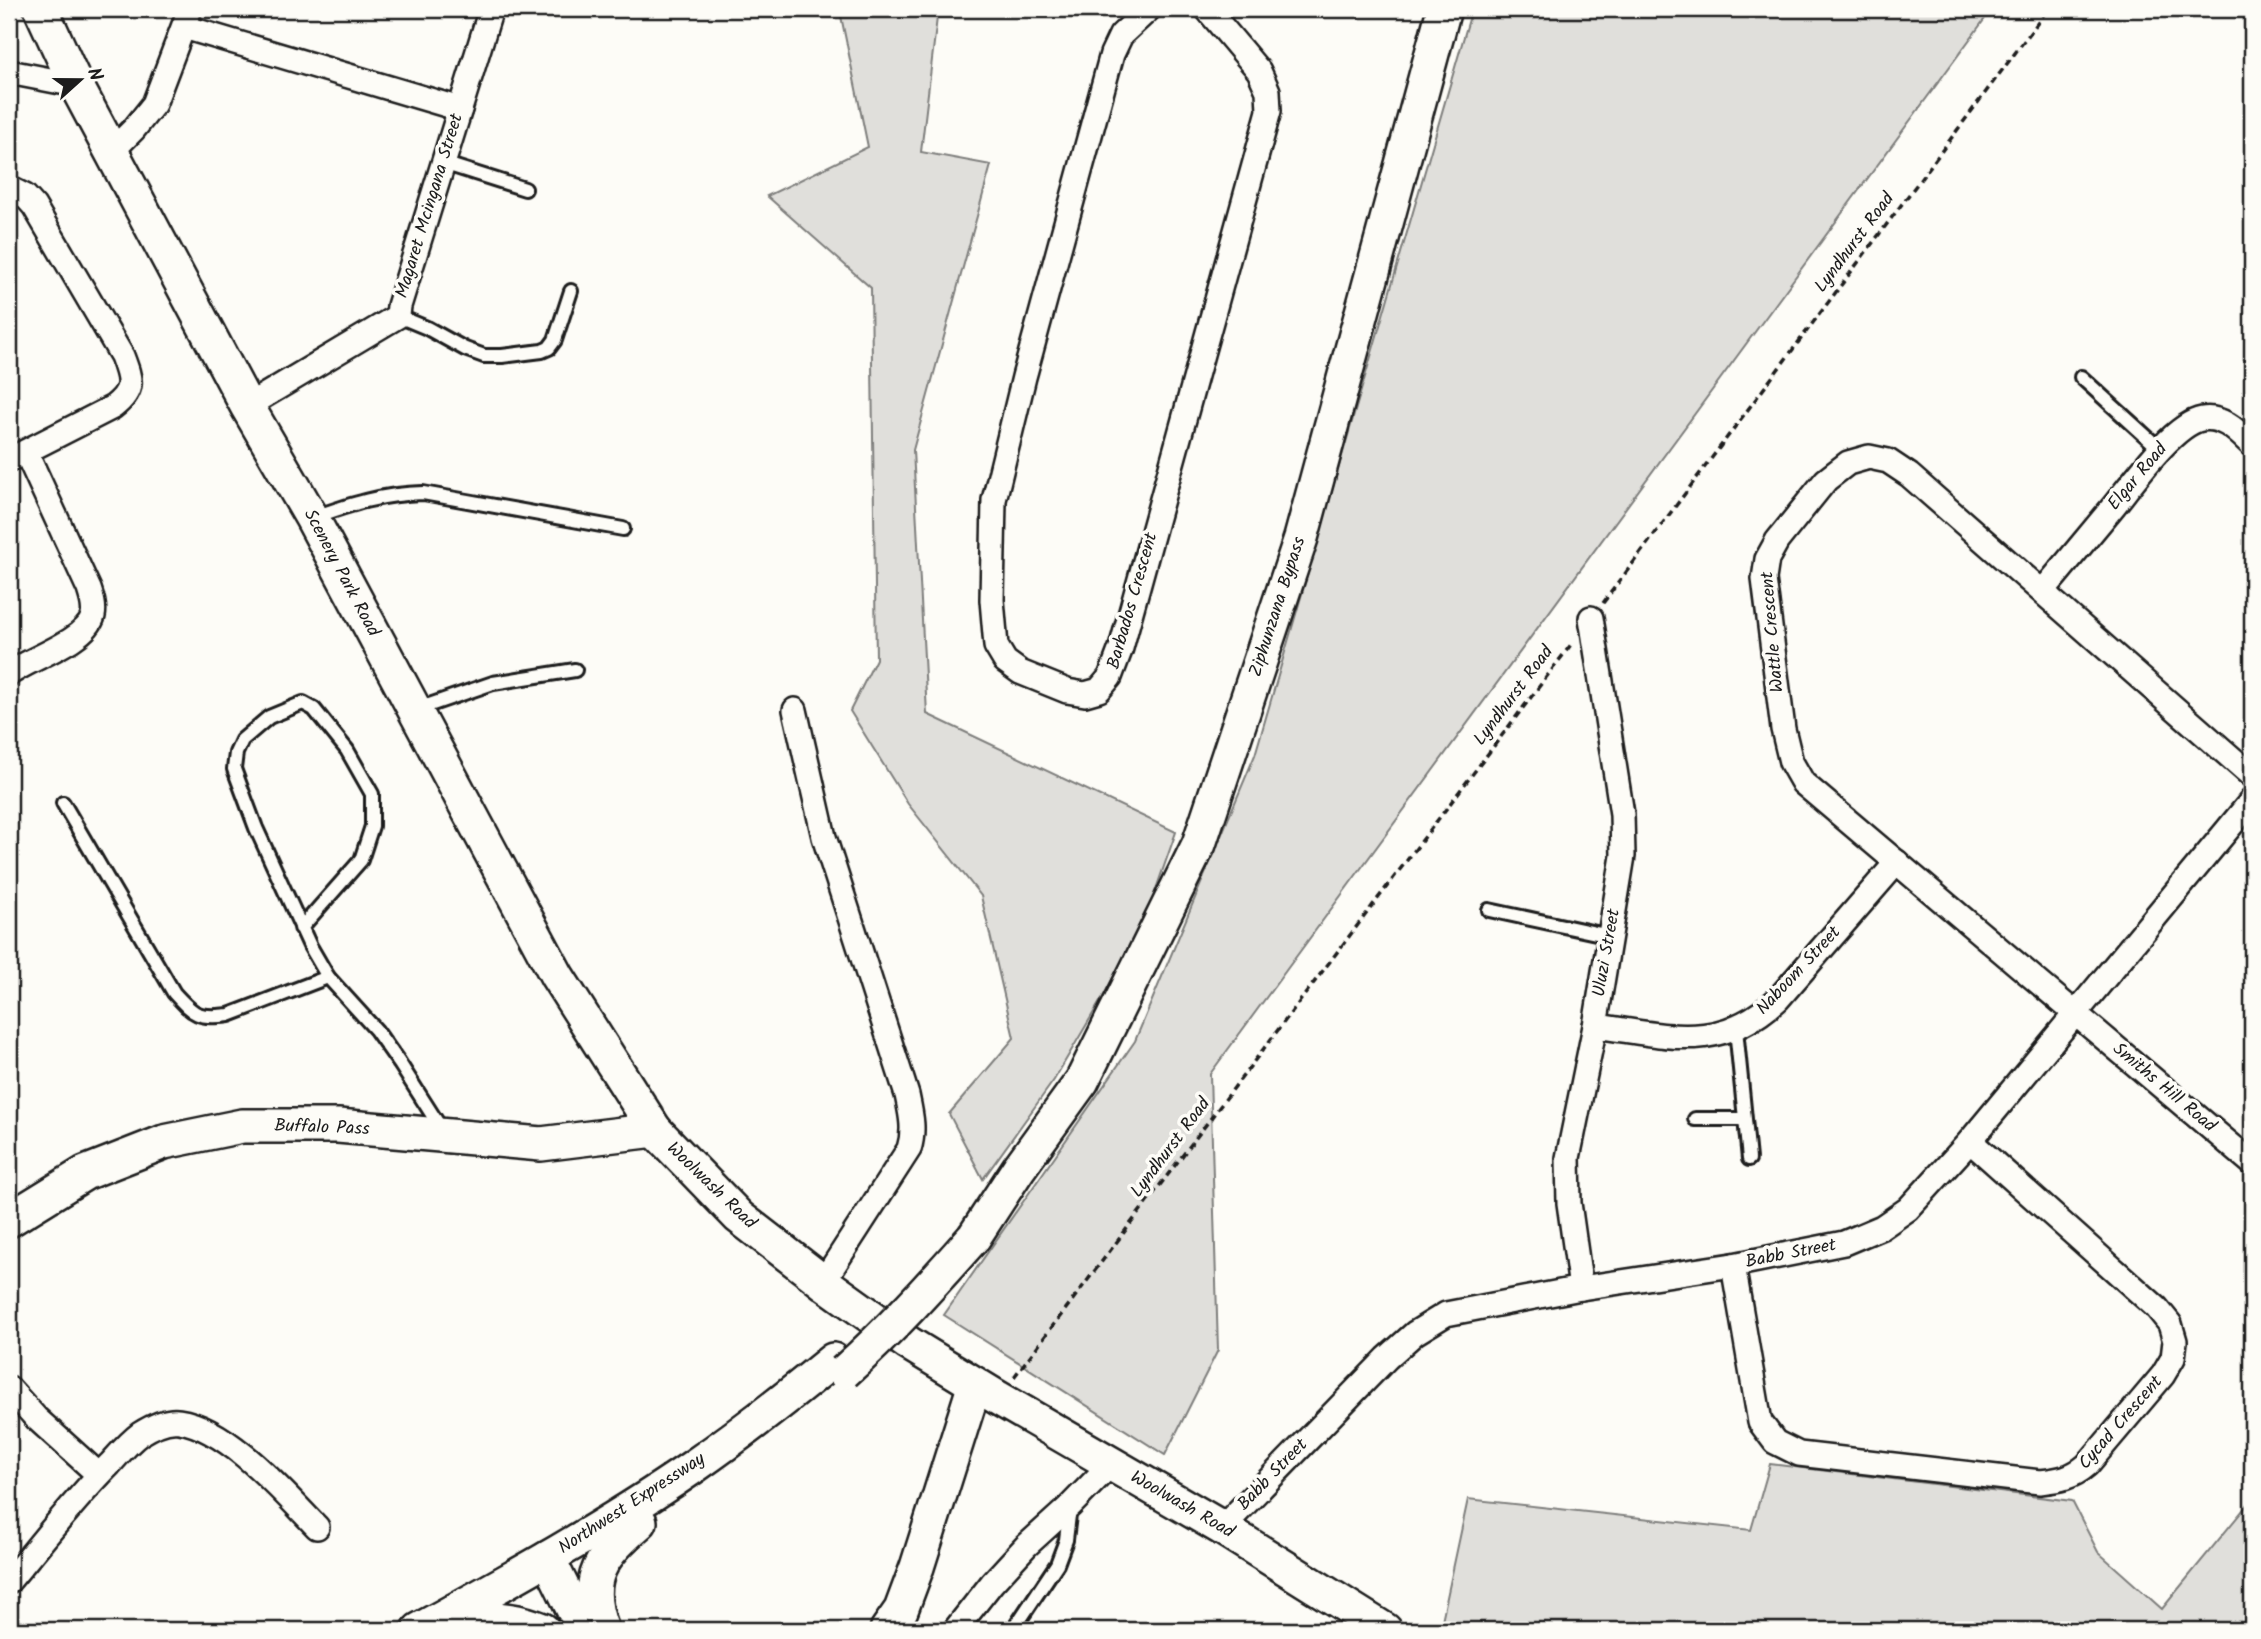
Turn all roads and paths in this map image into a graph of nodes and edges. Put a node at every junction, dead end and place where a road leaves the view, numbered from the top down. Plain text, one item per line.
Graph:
1 (41, 9) edge
2 (491, 9) edge
3 (1149, 9) edge
4 (1208, 9) edge
5 (1444, 9) edge
6 (2048, 9) edge
7 (187, 18) edge
8 (9, 72) edge
9 (76, 85) junction
10 (460, 109) junction
11 (111, 151) junction
12 (443, 163) junction
13 (9, 188) edge
14 (526, 189) dead end
15 (571, 291) dead end
16 (398, 316) junction
17 (2081, 377) dead end
18 (247, 406) junction
19 (2252, 445) edge
20 (2161, 449) junction
21 (17, 456) edge
22 (312, 518) junction
23 (623, 529) dead end
24 (2043, 591) junction
25 (1591, 618) junction
26 (575, 670) dead end
27 (9, 674) edge
28 (795, 709) dead end
29 (415, 710) junction
30 (2252, 776) edge
31 (2252, 800) edge
32 (63, 803) dead end
33 (1896, 862) junction
34 (1489, 910) dead end
35 (301, 928) junction
36 (1610, 936) junction
37 (328, 977) junction
38 (2076, 1014) junction
39 (1595, 1026) junction
40 (1736, 1029) junction
41 (1695, 1119) dead end
42 (1744, 1119) junction
43 (655, 1130) junction
44 (445, 1136) junction
45 (1970, 1141) junction
46 (1749, 1159) dead end
47 (2252, 1163) edge
48 (9, 1220) edge
49 (1733, 1265) junction
50 (823, 1282) junction
51 (1581, 1288) junction
52 (839, 1366) junction
53 (9, 1388) edge
54 (986, 1391) junction
55 (1111, 1464) junction
56 (99, 1475) junction
57 (1070, 1506) junction
58 (640, 1522) junction
59 (317, 1527) dead end
60 (1222, 1528) junction
61 (552, 1565) junction
62 (9, 1581) edge
63 (465, 1625) edge
64 (419, 1630) edge
65 (543, 1630) edge
66 (588, 1630) edge
67 (602, 1630) edge
68 (887, 1630) edge
69 (955, 1630) edge
70 (1013, 1630) edge
71 (1385, 1630) edge

1 - 9 main road, Scenery Park Road
2 - 10 street, Magaret Mcingana Street
3 - 4 street, Barbados Crescent
5 - 52 main road, Ziphunzana Bypass
6 - 25 path, Lyndhurst Road
7 - 10 street
7 - 11 street
8 - 9 street
9 - 11 main road, Scenery Park Road
10 - 12 street, Magaret Mcingana Street
11 - 18 main road, Scenery Park Road
12 - 14 lane
12 - 16 street, Magaret Mcingana Street
13 - 21 street
15 - 16 lane
16 - 18 street, Magaret Mcingana Street
17 - 20 lane
18 - 22 main road, Scenery Park Road
19 - 20 street, Elgar Road
20 - 24 street, Elgar Road
21 - 27 street
22 - 23 lane
22 - 29 main road, Scenery Park Road
24 - 30 street, Wattle Crescent
24 - 33 street, Wattle Crescent
25 - 36 street, Uluzi Street
25 - 54 path, Lyndhurst Road
26 - 29 lane
28 - 50 street
29 - 43 main road, Scenery Park Road
31 - 38 street, Babb Street
32 - 37 lane
33 - 38 street, Wattle Crescent
33 - 40 street, Naboom Street
34 - 36 lane
35 - 35 lane
35 - 37 lane
36 - 39 street, Uluzi Street
37 - 44 lane
38 - 45 street, Babb Street
38 - 47 street, Smiths Hill Road
39 - 40 street, Naboom Street
39 - 51 street, Uluzi Street
40 - 42 lane
41 - 42 lane
42 - 46 lane
43 - 44 main road, Buffalo Pass
43 - 50 main road, Woolwash Road
44 - 48 main road, Buffalo Pass
45 - 49 street, Babb Street
45 - 49 street, Cycad Crescent
49 - 51 street, Babb Street
50 - 54 main road, Woolwash Road
51 - 60 street, Babb Street
52 - 58 main road, Northwest Expressway
52 - 61 main road, Northwest Expressway
53 - 56 street
54 - 55 main road, Woolwash Road
54 - 68 main road
55 - 57 street
55 - 60 main road, Woolwash Road
56 - 59 street
56 - 62 street
57 - 69 street
57 - 70 lane
58 - 61 main road, Northwest Expressway
58 - 67 main road
60 - 71 main road, Woolwash Road
61 - 63 main road, Northwest Expressway
61 - 64 main road, Northwest Expressway
61 - 66 main road
63 - 65 main road

